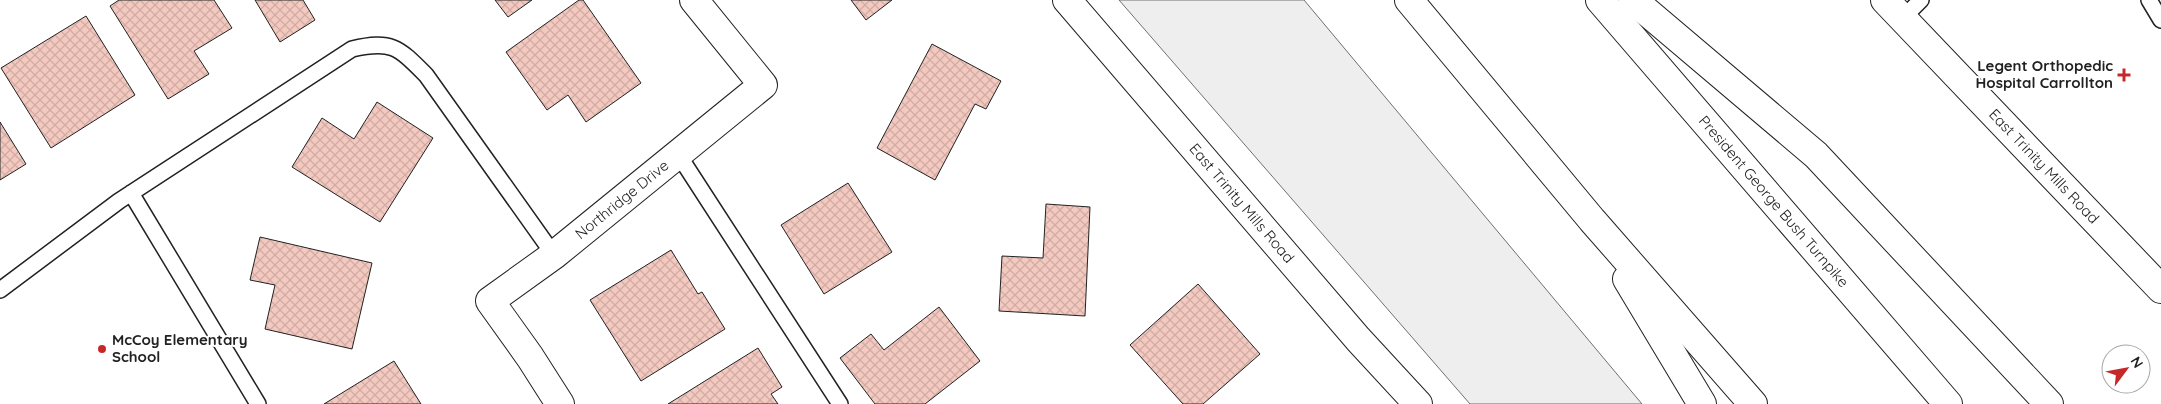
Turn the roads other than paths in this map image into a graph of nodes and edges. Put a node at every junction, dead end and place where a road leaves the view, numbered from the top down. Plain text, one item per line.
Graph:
1 (694, 0) edge
2 (1067, 0) edge
3 (1409, 0) edge
4 (1600, 0) edge
5 (1633, 0) edge
6 (2149, 0) edge
7 (1903, 6) edge
8 (2161, 20) edge
9 (678, 154) junction
10 (131, 192) junction
11 (1592, 220) junction
12 (554, 255) junction
13 (0, 290) edge
14 (2161, 290) edge
15 (258, 404) edge
16 (560, 404) edge
17 (840, 404) edge
18 (1418, 404) edge
19 (1702, 404) edge
20 (1753, 404) edge
21 (1948, 404) edge
22 (2049, 404) edge

1 - 9 main road, Northridge Drive
2 - 18 main road, East Trinity Mills Road
3 - 11 main road
4 - 21 main road, President George Bush Turnpike
5 - 22 main road
6 - 8 lane
7 - 14 main road, East Trinity Mills Road
9 - 12 main road, Northridge Drive
9 - 17 lane
10 - 12 lane
10 - 13 lane
10 - 15 lane
11 - 19 main road
11 - 20 main road
12 - 16 main road, Northridge Drive

